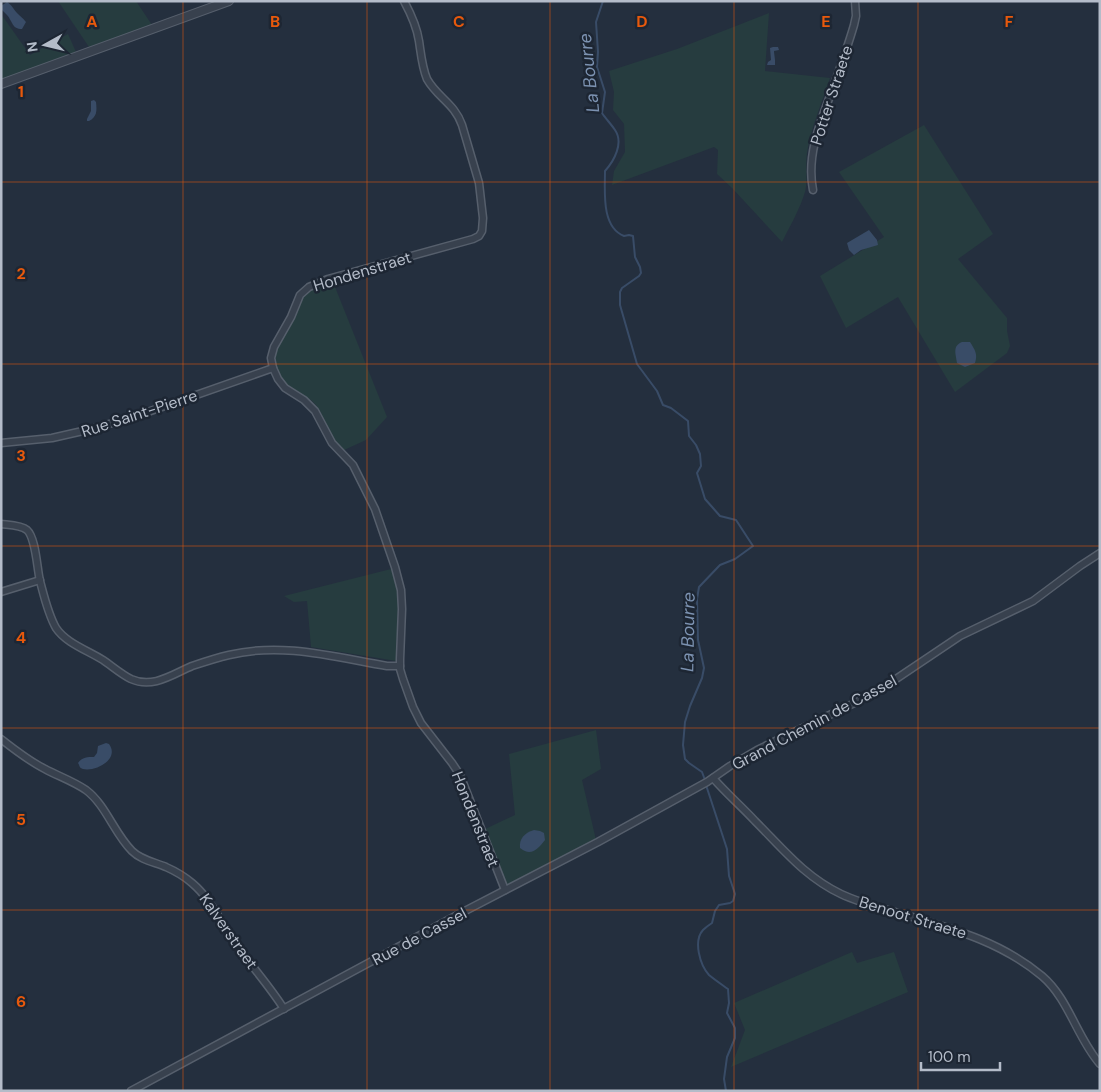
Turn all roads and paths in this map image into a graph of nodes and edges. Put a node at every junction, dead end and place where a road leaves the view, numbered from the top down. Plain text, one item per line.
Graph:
1 (229, 1) edge
2 (404, 1) edge
3 (855, 1) edge
4 (1, 84) edge
5 (813, 190) dead end
6 (273, 368) junction
7 (1, 443) edge
8 (1, 524) edge
9 (1100, 553) edge
10 (40, 580) junction
11 (2, 591) edge
12 (400, 666) junction
13 (1, 738) edge
14 (707, 781) junction
15 (505, 890) junction
16 (284, 1009) junction
17 (1100, 1064) edge
18 (131, 1091) edge

1 - 4 street
2 - 6 street, Hondenstraet
3 - 5 street, Potter Straete
6 - 7 street, Rue Saint-Pierre
6 - 12 street, Hondenstraet
8 - 10 street
9 - 14 street, Grand Chemin de Cassel
10 - 11 street
10 - 12 street
12 - 15 street, Hondenstraet
13 - 16 street, Kalverstraet
14 - 15 street, Rue de Cassel
14 - 17 street, Benoot Straete
15 - 16 street, Rue de Cassel
16 - 18 street, Rue de Cassel

